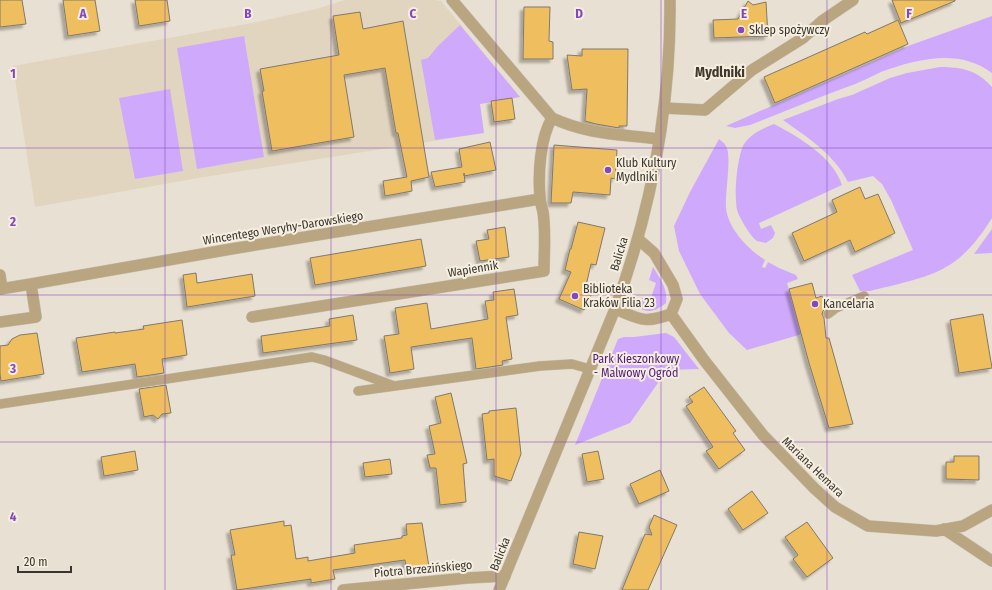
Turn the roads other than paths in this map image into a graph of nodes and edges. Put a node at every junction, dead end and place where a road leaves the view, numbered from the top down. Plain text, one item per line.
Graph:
1 (452, 0) edge
2 (670, 0) edge
3 (852, 0) edge
4 (664, 108) junction
5 (552, 118) junction
6 (660, 139) junction
7 (540, 199) junction
8 (638, 239) junction
9 (0, 275) edge
10 (31, 284) junction
11 (1, 289) edge
12 (864, 296) dead end
13 (615, 309) junction
14 (671, 314) junction
15 (828, 314) dead end
16 (252, 317) dead end
17 (0, 322) edge
18 (590, 369) junction
19 (394, 386) junction
20 (358, 390) dead end
21 (0, 404) edge
22 (992, 510) edge
23 (944, 529) junction
24 (992, 562) edge
25 (505, 576) junction
26 (343, 590) edge
27 (499, 590) edge

1 - 5 street
2 - 4 street, Balicka
3 - 4 street
4 - 6 street, Balicka
5 - 6 street
5 - 7 street, Wapiennik
6 - 8 street, Balicka
7 - 10 street, Wincentego Weryhy-Darowskiego
7 - 16 street, Wapiennik
8 - 13 street, Balicka
8 - 14 street
9 - 11 street
10 - 11 street, Wincentego Weryhy-Darowskiego
10 - 17 street
12 - 15 lane
13 - 14 street
13 - 18 street, Balicka
14 - 23 street, Mariana Hemara
18 - 19 lane
18 - 25 street, Balicka
19 - 20 lane
19 - 21 lane
22 - 23 street, Mariana Hemara
23 - 24 street
25 - 26 street, Piotra Brzezińskiego
25 - 27 street, Balicka

